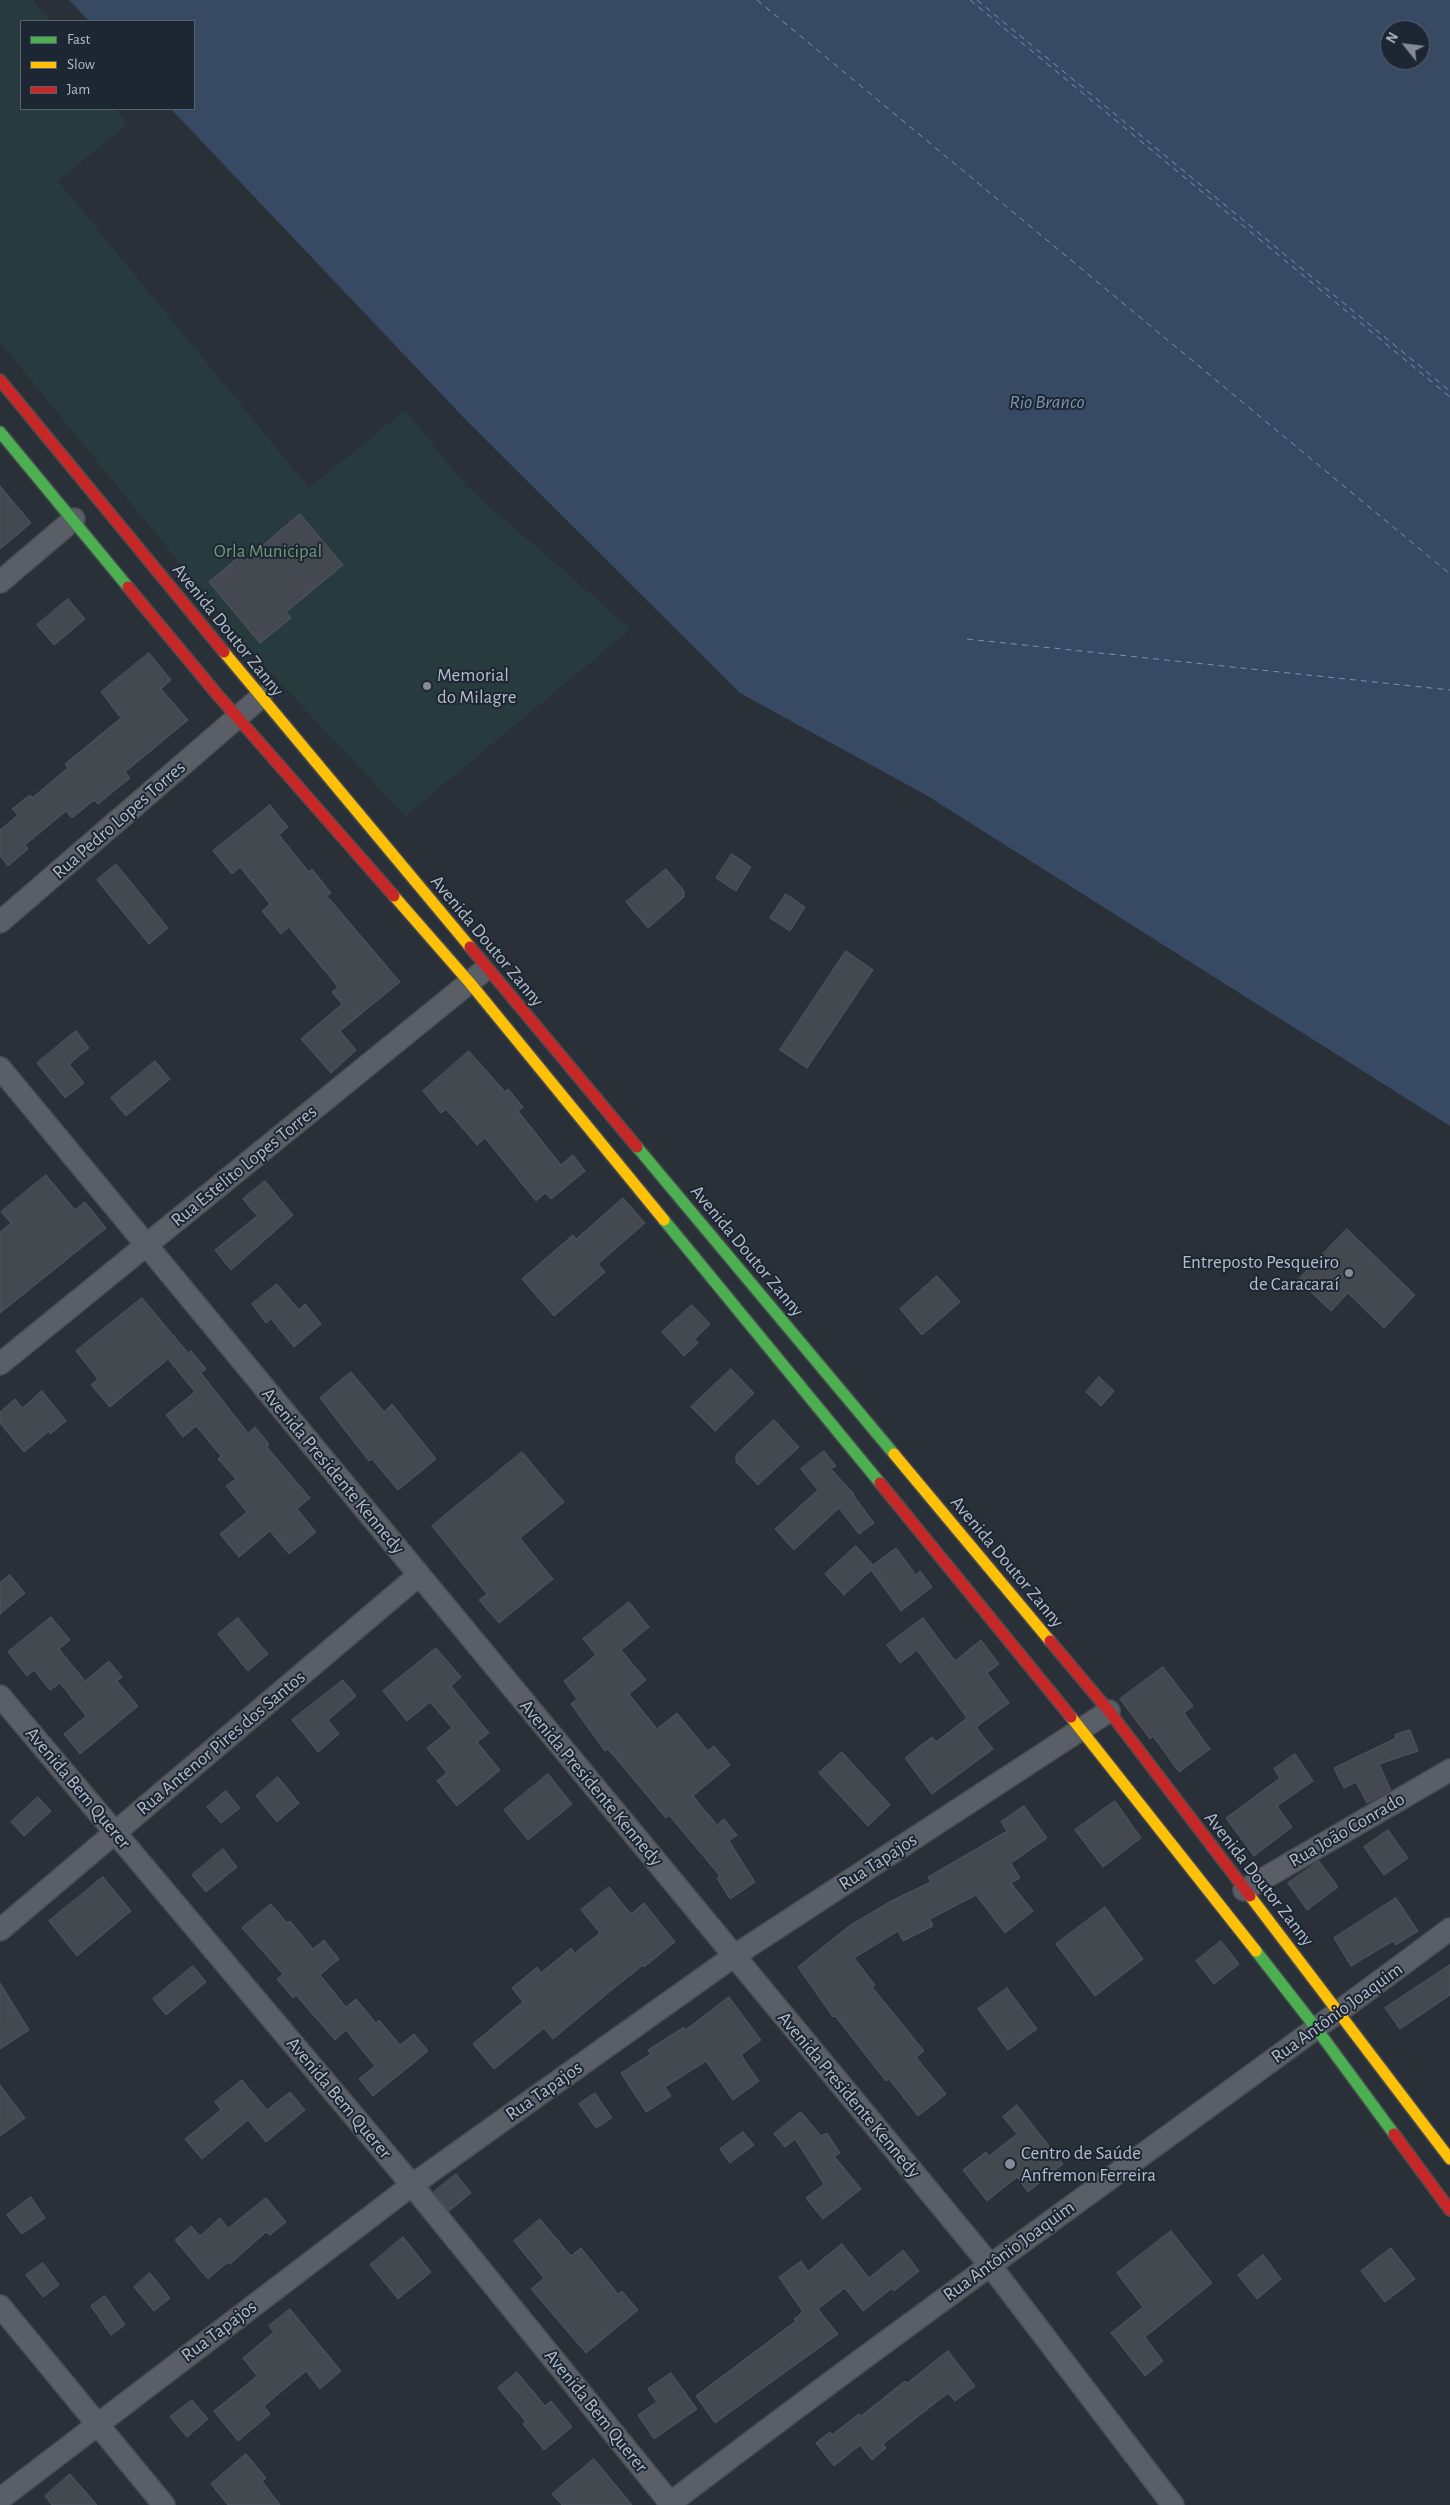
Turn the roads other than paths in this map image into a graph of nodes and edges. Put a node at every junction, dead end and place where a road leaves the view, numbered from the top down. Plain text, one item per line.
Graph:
1 (0, 380) edge
2 (0, 432) edge
3 (74, 520) junction
4 (0, 582) edge
5 (261, 697) junction
6 (237, 718) junction
7 (0, 922) edge
8 (488, 968) junction
9 (470, 983) junction
10 (0, 1068) edge
11 (146, 1245) junction
12 (0, 1364) edge
13 (419, 1575) junction
14 (0, 1696) edge
15 (1109, 1711) junction
16 (1081, 1729) junction
17 (1450, 1770) edge
18 (115, 1833) junction
19 (1244, 1890) junction
20 (1450, 1929) edge
21 (0, 1930) edge
22 (734, 1956) junction
23 (1340, 2012) junction
24 (1316, 2028) junction
25 (1450, 2159) edge
26 (412, 2185) junction
27 (1450, 2210) edge
28 (990, 2265) junction
29 (0, 2306) edge
30 (97, 2423) junction
31 (0, 2499) edge
32 (670, 2504) edge
33 (164, 2505) edge
34 (1174, 2505) edge

1 - 5 street, Avenida Doutor Zanny
2 - 3 street
3 - 4 street
3 - 6 street
5 - 6 street, Rua Pedro Lopes Torres
5 - 8 street, Avenida Doutor Zanny
6 - 7 street, Rua Pedro Lopes Torres
6 - 9 street
8 - 9 street, Rua Estelito Lopes Torres
8 - 15 street, Avenida Doutor Zanny
9 - 11 street, Rua Estelito Lopes Torres
9 - 16 street
10 - 11 street, Avenida Presidente Kennedy
11 - 12 street, Rua Estelito Lopes Torres
11 - 13 street, Avenida Presidente Kennedy
13 - 18 street, Rua Antenor Pires dos Santos
13 - 22 street, Avenida Presidente Kennedy
14 - 18 street, Avenida Bem Querer
15 - 16 street, Rua Tapajos
15 - 19 street, Avenida Doutor Zanny
16 - 22 street, Rua Tapajos
16 - 24 street
17 - 19 street, Rua João Conrado
18 - 21 street, Rua Antenor Pires dos Santos
18 - 26 street, Avenida Bem Querer
19 - 23 street, Avenida Doutor Zanny
20 - 23 street, Rua Antônio Joaquim
22 - 26 street, Rua Tapajos
22 - 28 street, Avenida Presidente Kennedy
23 - 24 street, Rua Antônio Joaquim
23 - 25 street, Avenida Doutor Zanny
24 - 27 street
24 - 28 street, Rua Antônio Joaquim
26 - 30 street, Rua Tapajos
26 - 32 street, Avenida Bem Querer
28 - 32 street, Rua Antônio Joaquim
28 - 34 street, Avenida Presidente Kennedy
29 - 30 street
30 - 31 street, Rua Tapajos
30 - 33 street

